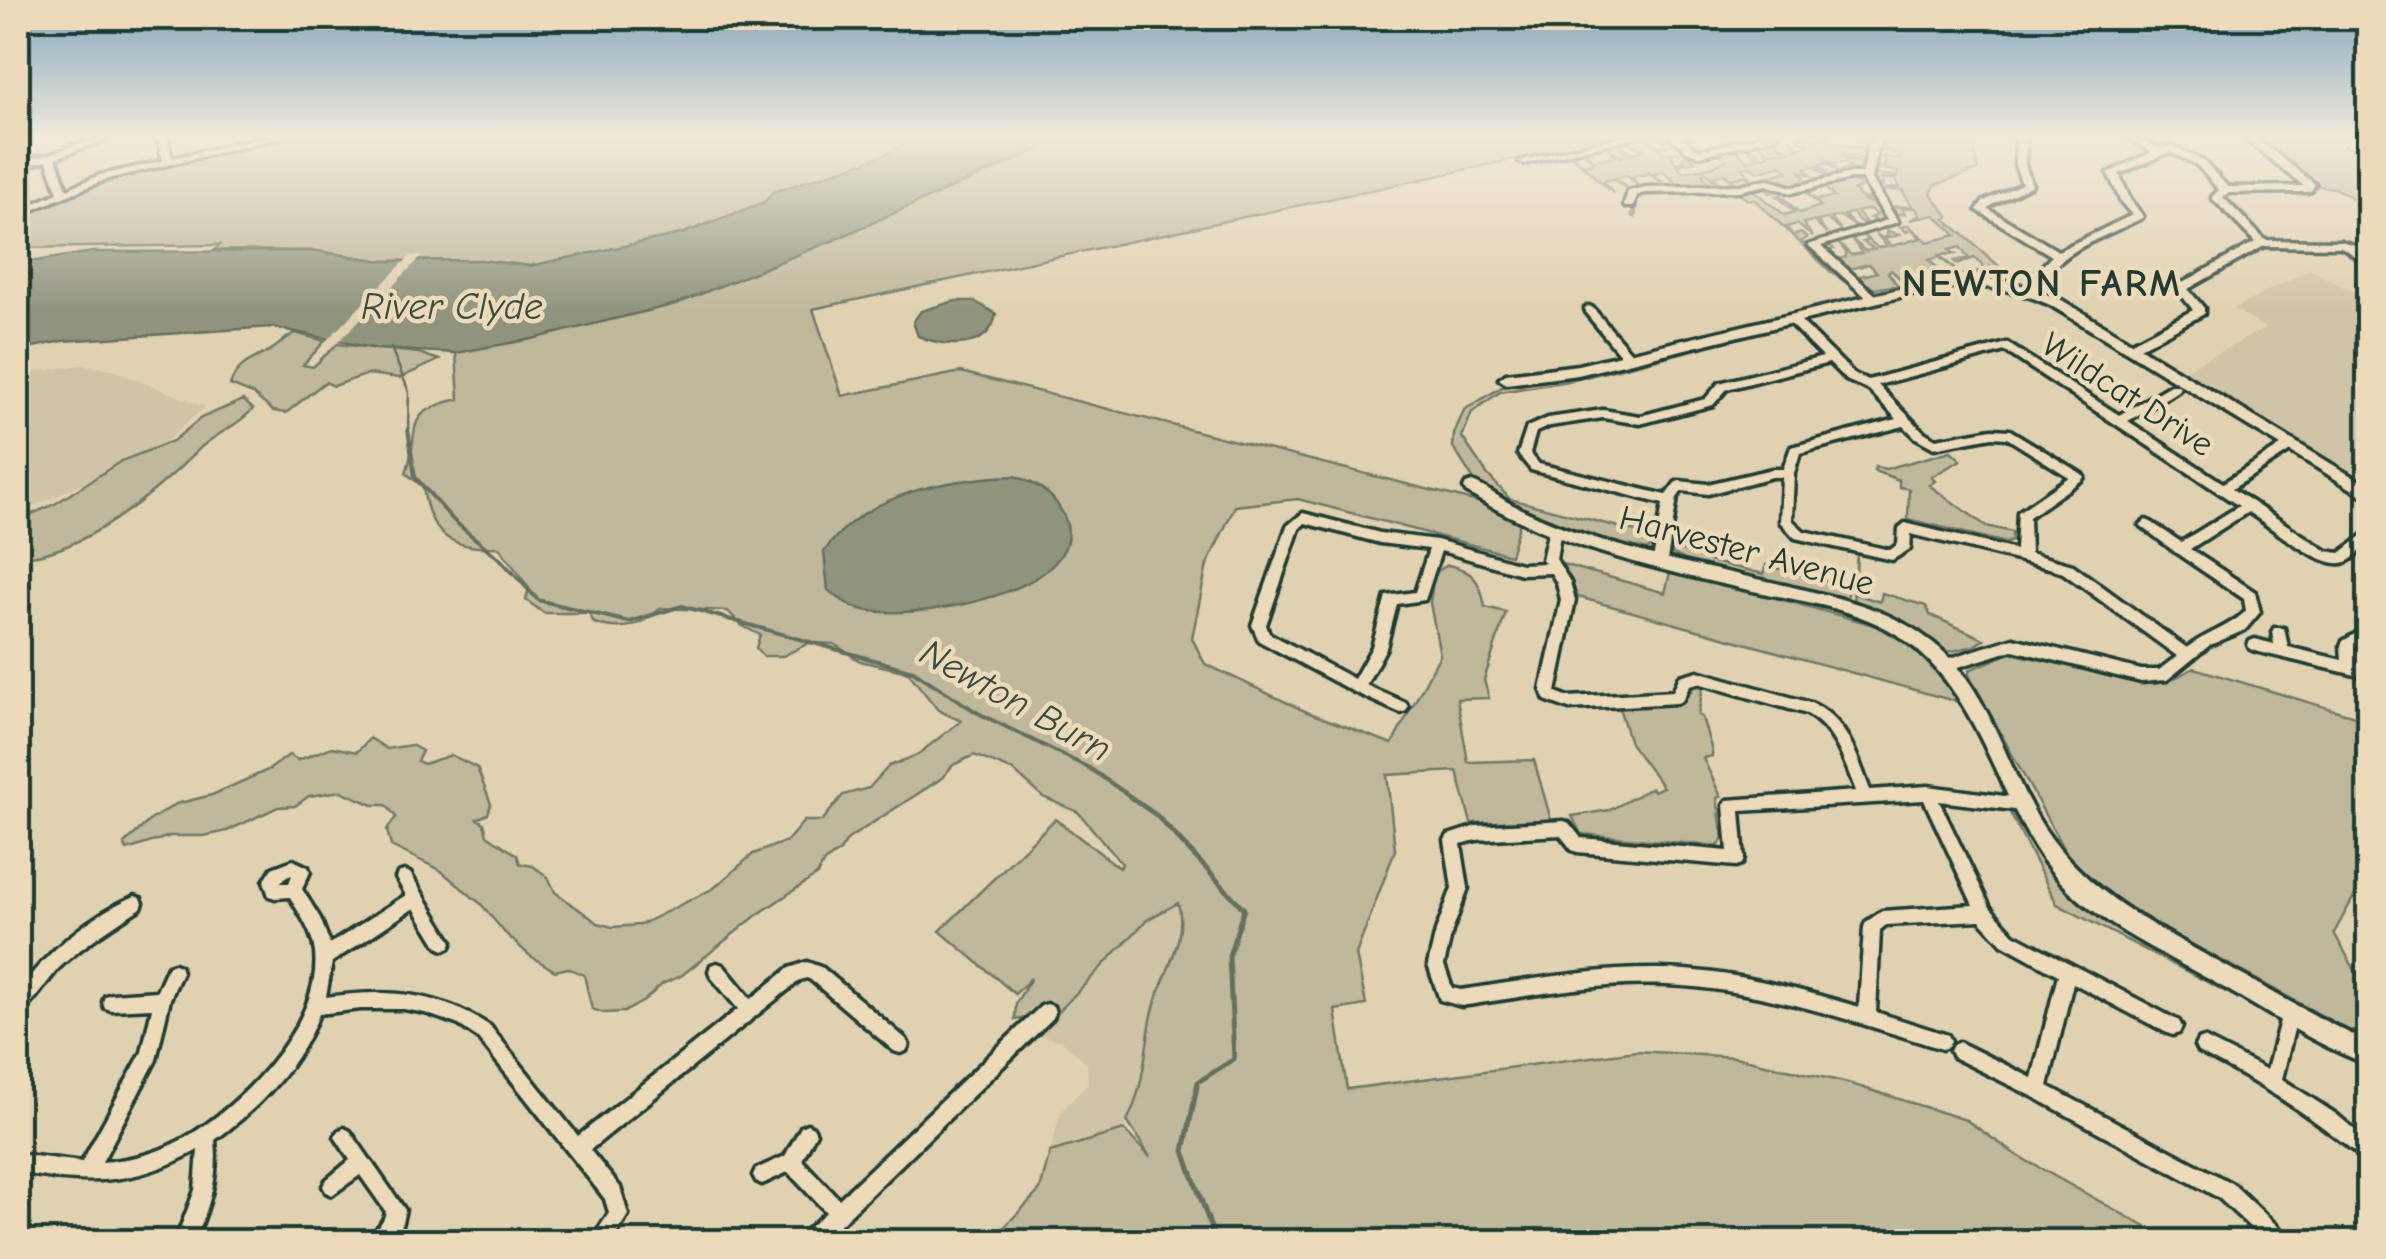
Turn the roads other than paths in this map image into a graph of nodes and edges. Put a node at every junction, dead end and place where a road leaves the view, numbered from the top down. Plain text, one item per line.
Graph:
1 (59, 195) edge
2 (1632, 195) edge
3 (1878, 195) edge
4 (2006, 195) edge
5 (2123, 195) edge
6 (2220, 195) edge
7 (1630, 205) dead end
8 (18, 213) edge
9 (2262, 243) junction
10 (2057, 255) junction
11 (2368, 263) edge
12 (2030, 290) junction
13 (1874, 299) junction
14 (1589, 310) dead end
15 (1792, 320) junction
16 (2132, 347) junction
17 (1629, 358) junction
18 (1832, 358) junction
19 (1506, 379) dead end
20 (1868, 384) junction
21 (2174, 388) dead end
22 (1906, 421) junction
23 (2118, 421) junction
24 (2290, 445) junction
25 (1788, 473) junction
26 (1472, 488) dead end
27 (2223, 489) junction
28 (2368, 493) edge
29 (1671, 501) junction
30 (2248, 506) junction
31 (2146, 525) dead end
32 (1555, 529) junction
33 (2367, 537) edge
34 (1438, 546) junction
35 (2180, 548) junction
36 (2023, 555) junction
37 (1660, 560) junction
38 (1552, 568) junction
39 (2279, 632) dead end
40 (2368, 632) edge
41 (2255, 644) dead end
42 (2282, 652) junction
43 (2188, 656) junction
44 (1949, 664) junction
45 (2350, 667) junction
46 (2368, 672) edge
47 (1357, 687) junction
48 (1401, 706) dead end
49 (1928, 793) junction
50 (1865, 795) junction
51 (2022, 804) junction
52 (404, 878) dead end
53 (294, 890) dead end
54 (414, 899) junction
55 (136, 903) dead end
56 (1984, 912) junction
57 (98, 926) junction
58 (108, 942) dead end
59 (444, 942) dead end
60 (324, 957) junction
61 (716, 970) dead end
62 (2067, 970) junction
63 (174, 972) dead end
64 (162, 999) junction
65 (112, 1002) dead end
66 (18, 1006) edge
67 (316, 1006) junction
68 (749, 1010) junction
69 (1047, 1012) dead end
70 (2290, 1014) junction
71 (1867, 1018) junction
72 (2173, 1027) dead end
73 (1942, 1041) dead end
74 (900, 1045) dead end
75 (2204, 1046) dead end
76 (1959, 1051) dead end
77 (2368, 1053) edge
78 (2273, 1080) junction
79 (2038, 1090) junction
80 (807, 1133) dead end
81 (206, 1136) junction
82 (344, 1138) dead end
83 (578, 1148) junction
84 (2368, 1152) edge
85 (362, 1162) junction
86 (791, 1162) junction
87 (18, 1163) edge
88 (86, 1173) junction
89 (762, 1175) dead end
90 (332, 1186) dead end
91 (838, 1211) junction
92 (184, 1242) edge
93 (377, 1242) edge
94 (599, 1242) edge
95 (808, 1242) edge
96 (2280, 1242) edge

1 - 8 street
2 - 7 street
3 - 13 street
4 - 10 street
5 - 10 street
6 - 9 street
9 - 11 street
9 - 16 street
10 - 12 street
12 - 13 street
12 - 16 street
13 - 15 street
14 - 17 street
15 - 17 street
15 - 18 street
16 - 24 street
17 - 19 street
18 - 20 street
18 - 29 street
20 - 22 street
20 - 23 street, Wildcat Drive
21 - 23 street
22 - 25 street
22 - 36 street
23 - 27 street, Wildcat Drive
24 - 27 street, Wildcat Drive
24 - 28 street
25 - 29 street
25 - 36 street
26 - 32 street, Harvester Avenue
27 - 30 street
29 - 37 street
30 - 33 street
30 - 35 street
31 - 35 street
32 - 37 street, Harvester Avenue
32 - 38 street
34 - 38 street
34 - 47 street
34 - 47 street
35 - 43 street
36 - 43 street
37 - 44 street, Harvester Avenue
38 - 50 street
39 - 42 street
40 - 45 street
41 - 42 street
42 - 45 street
43 - 44 street
44 - 51 street, Harvester Avenue
45 - 46 street
47 - 48 street
49 - 50 street
49 - 51 street
49 - 56 street
50 - 71 street
51 - 70 street, Harvester Avenue
52 - 54 street
53 - 60 street
54 - 59 street
54 - 60 street
55 - 57 street
56 - 62 street
56 - 71 street
57 - 58 street
57 - 66 street
60 - 67 street
61 - 68 street
62 - 72 street
62 - 79 street
63 - 64 street
64 - 65 street
64 - 88 street
67 - 81 street
67 - 83 street
68 - 74 street
68 - 83 street
69 - 91 street
70 - 77 street, Harvester Avenue
70 - 78 street
71 - 73 street
75 - 78 street
76 - 79 street
78 - 84 street
79 - 96 street
80 - 86 street
81 - 88 street
81 - 92 street
82 - 85 street
83 - 94 street
85 - 90 street
85 - 93 street
86 - 89 street
86 - 91 street
87 - 88 street
91 - 95 street

